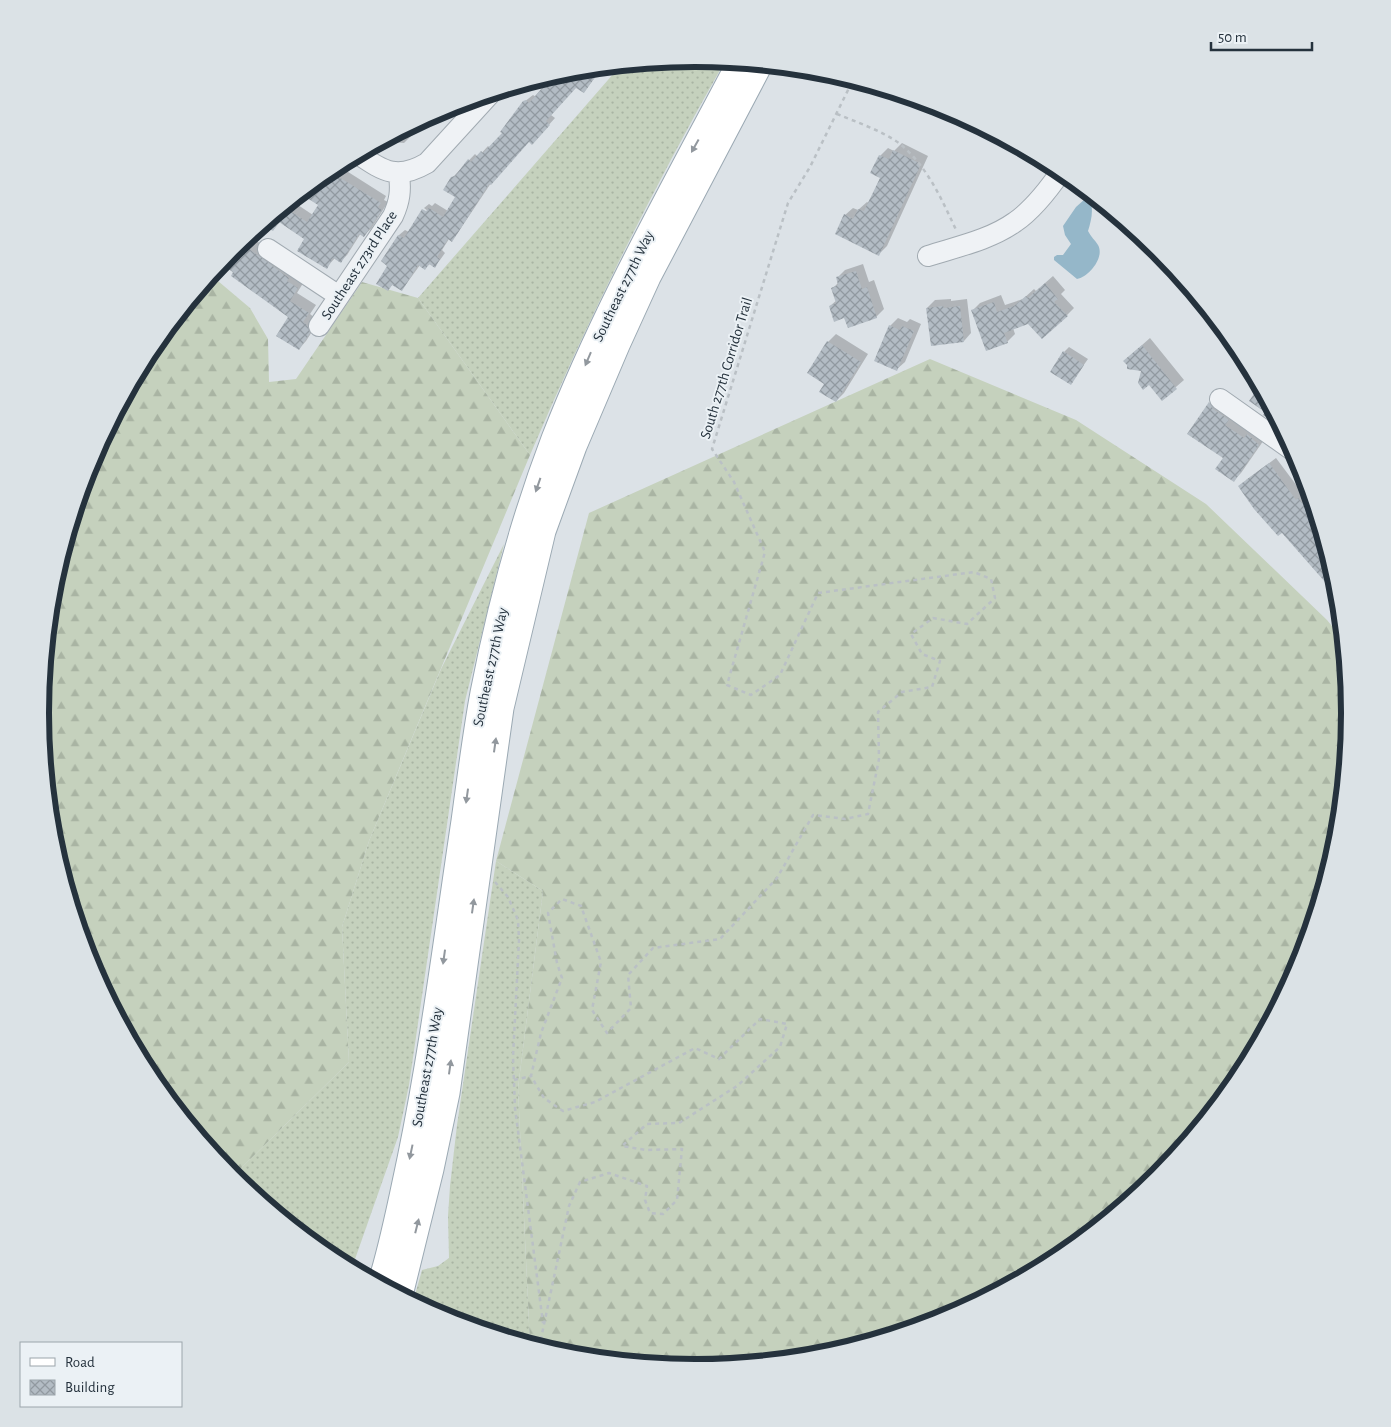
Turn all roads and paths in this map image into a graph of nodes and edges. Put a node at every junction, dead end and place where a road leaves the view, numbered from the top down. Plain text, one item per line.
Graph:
1 (733, 68) edge
2 (737, 68) edge
3 (757, 70) edge
4 (773, 71) edge
5 (850, 86) edge
6 (718, 103) junction
7 (481, 104) edge
8 (836, 114) junction
9 (364, 158) edge
10 (704, 170) junction
11 (399, 174) junction
12 (1057, 177) edge
13 (964, 244) junction
14 (268, 249) dead end
15 (928, 256) dead end
16 (339, 296) junction
17 (319, 326) dead end
18 (1220, 399) dead end
19 (1283, 444) edge
20 (479, 864) junction
21 (531, 1076) junction
22 (514, 1080) junction
23 (393, 1280) edge
24 (544, 1327) junction
25 (541, 1341) edge

1 - 6 main road
2 - 6 main road
3 - 10 main road
4 - 10 main road
5 - 8 path, South 277th Corridor Trail
6 -> 23 main road, Southeast 277th Way
7 - 11 street
8 - 13 path
8 - 21 path, South 277th Corridor Trail
9 - 11 street
20 -> 10 main road, Southeast 277th Way
11 - 16 street, Southeast 273rd Place
12 - 13 street
13 - 15 street
14 - 16 street
16 - 17 street, Southeast 273rd Place
18 - 19 street
20 - 22 path
23 -> 20 main road, Southeast 277th Way
21 - 22 path
21 - 24 path
22 - 24 path
24 - 25 path

